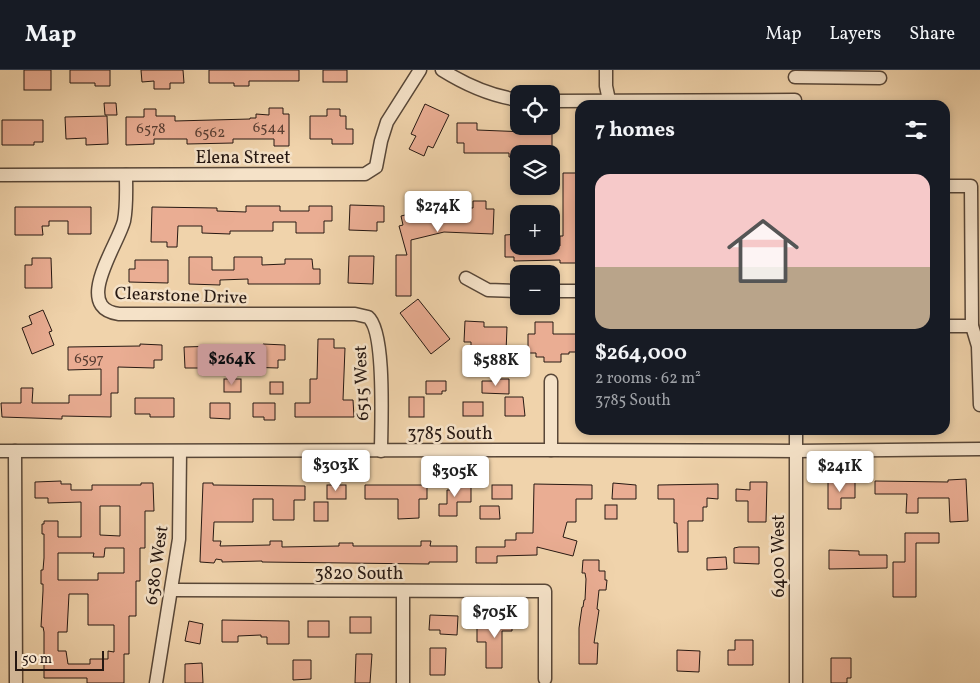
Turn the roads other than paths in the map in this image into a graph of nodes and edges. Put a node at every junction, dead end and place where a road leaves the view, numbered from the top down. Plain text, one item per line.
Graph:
1 (420, 70) edge
2 (442, 70) edge
3 (606, 70) edge
4 (795, 73) edge
5 (880, 78) dead end
6 (510, 98) edge
7 (608, 100) edge
8 (795, 100) edge
9 (560, 101) edge
10 (575, 102) edge
11 (0, 175) edge
12 (126, 175) junction
13 (950, 186) edge
14 (466, 278) dead end
15 (510, 291) edge
16 (560, 291) edge
17 (575, 291) edge
18 (368, 317) joint
19 (950, 326) edge
20 (972, 326) junction
21 (552, 381) dead end
22 (980, 405) edge
23 (796, 435) edge
24 (980, 449) edge
25 (552, 450) junction
26 (0, 451) edge
27 (15, 451) junction
28 (381, 451) junction
29 (796, 451) junction
30 (180, 452) junction
31 (172, 590) junction
32 (403, 591) junction
33 (546, 679) dead end
34 (16, 683) edge
35 (156, 683) edge
36 (403, 683) edge
37 (796, 683) edge

1 - 12 street, Elena Street
2 - 6 street
3 - 7 street
4 - 5 street
4 - 8 street
9 - 10 street
11 - 12 street, Elena Street
12 - 18 street, Clearstone Drive
13 - 20 street
14 - 15 street
16 - 17 street
18 - 28 street, 6515 West
19 - 20 street
20 - 22 street
21 - 25 street
23 - 29 street, 6400 West
24 - 29 street, 3785 South
25 - 28 street, 3785 South
25 - 29 street, 3785 South
26 - 27 street, 3785 South
27 - 30 street, 3785 South
27 - 34 street
28 - 30 street, 3785 South
29 - 37 street, 6400 West
30 - 31 street, 6580 West
31 - 32 street, 3820 South
31 - 35 street, 6580 West
32 - 33 street, 3820 South
32 - 36 street

